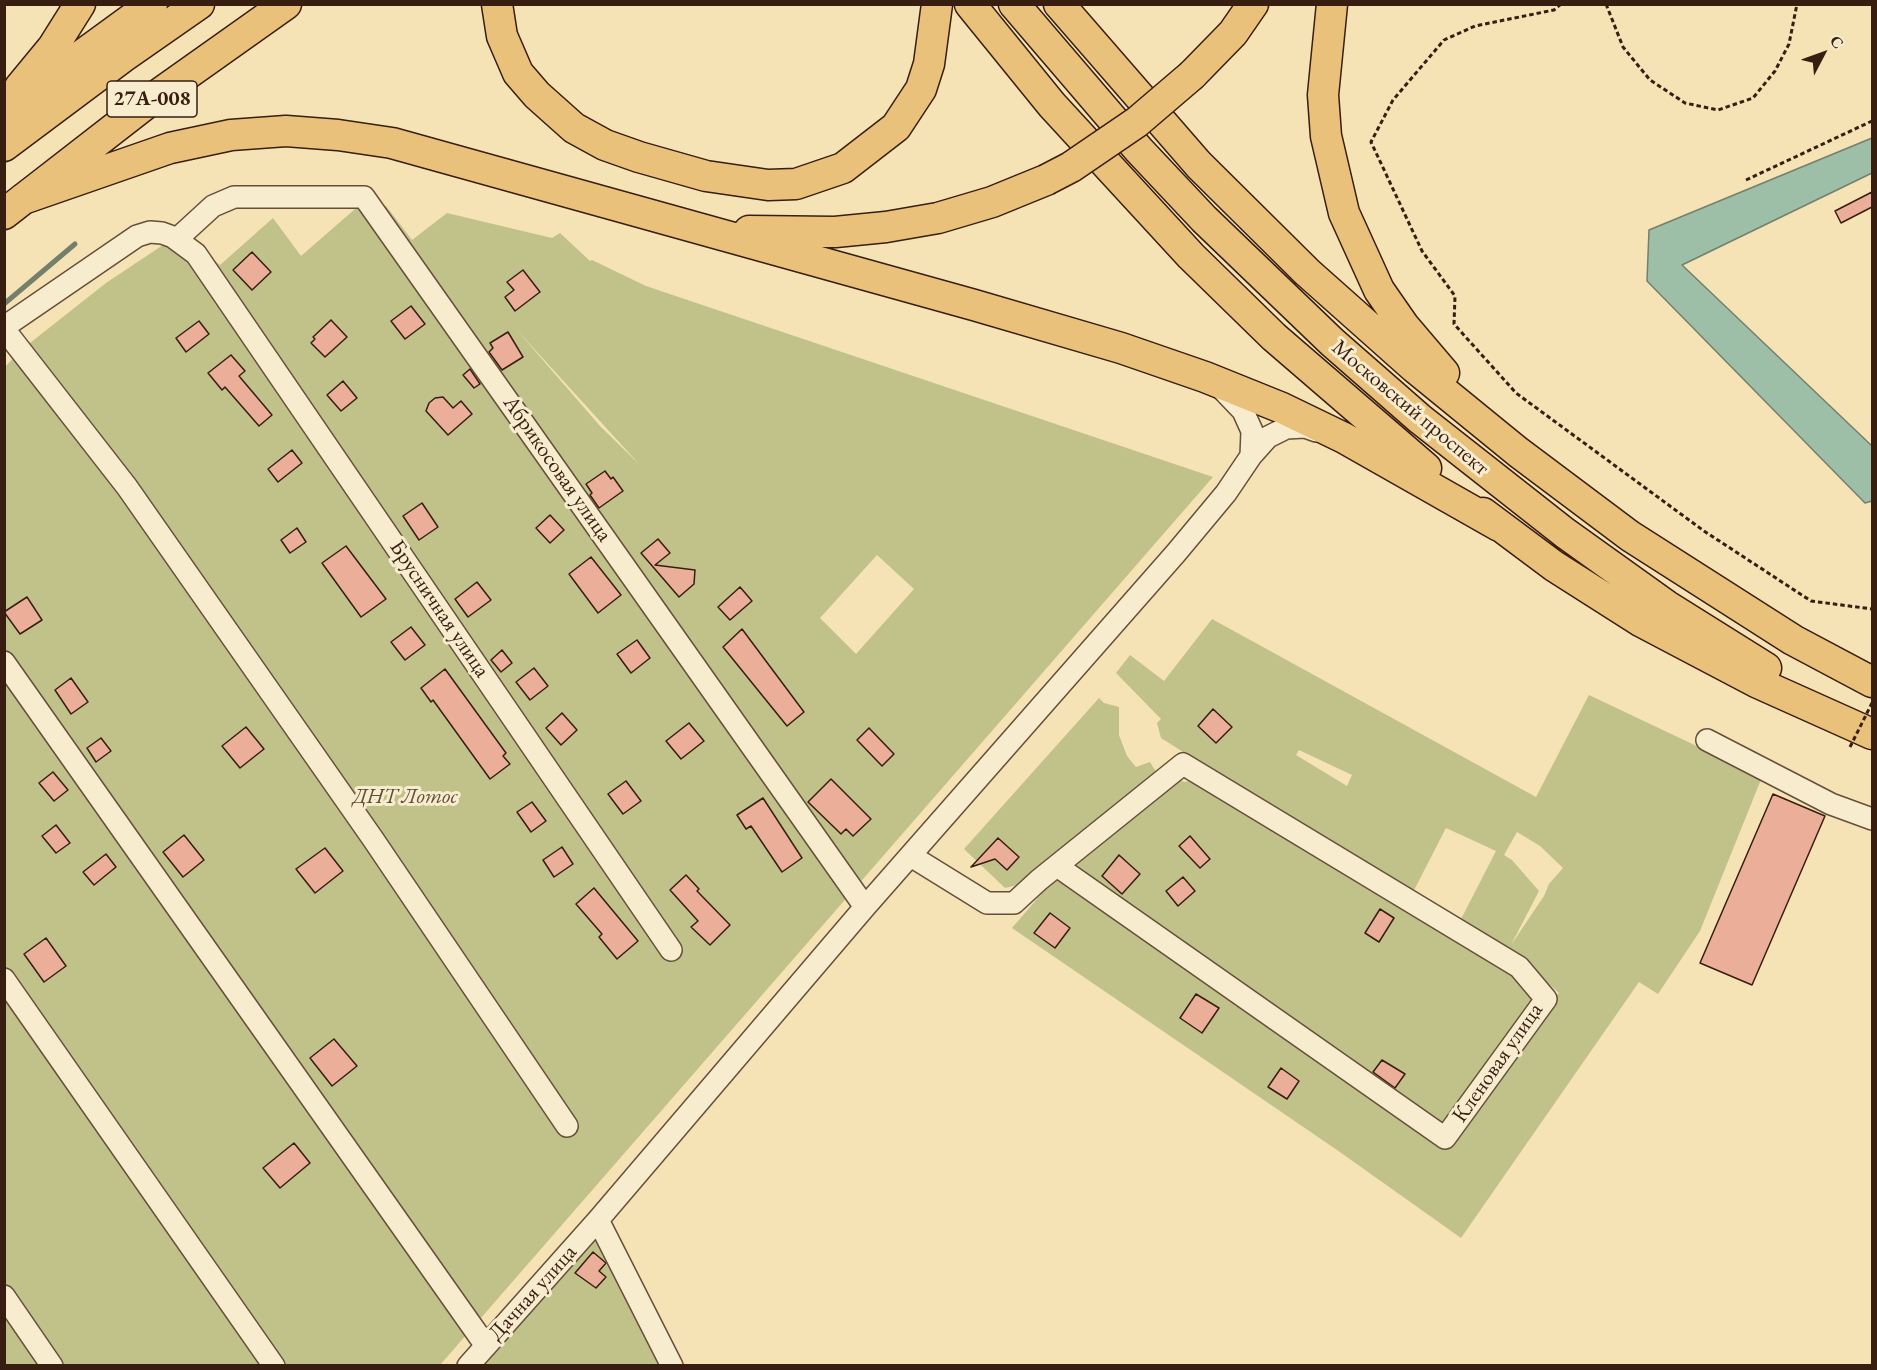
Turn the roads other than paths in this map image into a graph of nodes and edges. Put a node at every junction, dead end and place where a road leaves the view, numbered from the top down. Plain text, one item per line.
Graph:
1 (80, 4) edge
2 (152, 4) edge
3 (199, 4) edge
4 (286, 4) edge
5 (497, 4) edge
6 (937, 4) edge
7 (970, 4) edge
8 (1014, 4) edge
9 (1059, 4) edge
10 (1253, 4) edge
11 (1332, 4) edge
12 (4, 102) edge
13 (4, 112) edge
14 (4, 147) edge
15 (14, 206) edge
16 (698, 229) junction
17 (177, 239) junction
18 (4, 328) edge
19 (1205, 377) junction
20 (1344, 438) junction
21 (1518, 452) junction
22 (1251, 456) junction
23 (1499, 526) junction
24 (4, 662) edge
25 (1872, 682) edge
26 (1865, 738) edge
27 (1707, 740) dead end
28 (1872, 819) edge
29 (910, 856) junction
30 (1057, 866) junction
31 (865, 908) junction
32 (671, 950) dead end
33 (4, 979) edge
34 (567, 1125) dead end
35 (598, 1220) junction
36 (4, 1296) edge
37 (486, 1346) junction
38 (52, 1365) edge
39 (274, 1365) edge
40 (468, 1365) edge
41 (672, 1365) edge

1 - 12 highway
2 - 13 highway
3 - 14 highway, 27А-008
4 - 15 highway, 27А-008
5 - 6 highway
7 - 23 highway
8 - 26 highway, Московский проспект
9 - 21 highway, Московский проспект
10 - 16 highway, bridge
11 - 21 highway
15 - 16 highway
16 - 19 highway
17 - 18 street
17 - 31 street, Абрикосовая улица
17 - 32 street, Брусничная улица
18 - 34 street
19 - 20 highway
19 - 22 street
20 - 22 street, Дачная улица
20 - 23 highway
21 - 25 highway, Московский проспект
22 - 29 street, Дачная улица
23 - 26 highway
24 - 37 street
27 - 28 street
29 - 30 street, Кленовая улица
29 - 31 street, Дачная улица
30 - 30 street, Кленовая улица
31 - 35 street, Дачная улица
33 - 39 street
35 - 37 street, Дачная улица
35 - 41 street
36 - 38 street
37 - 40 street, Дачная улица

